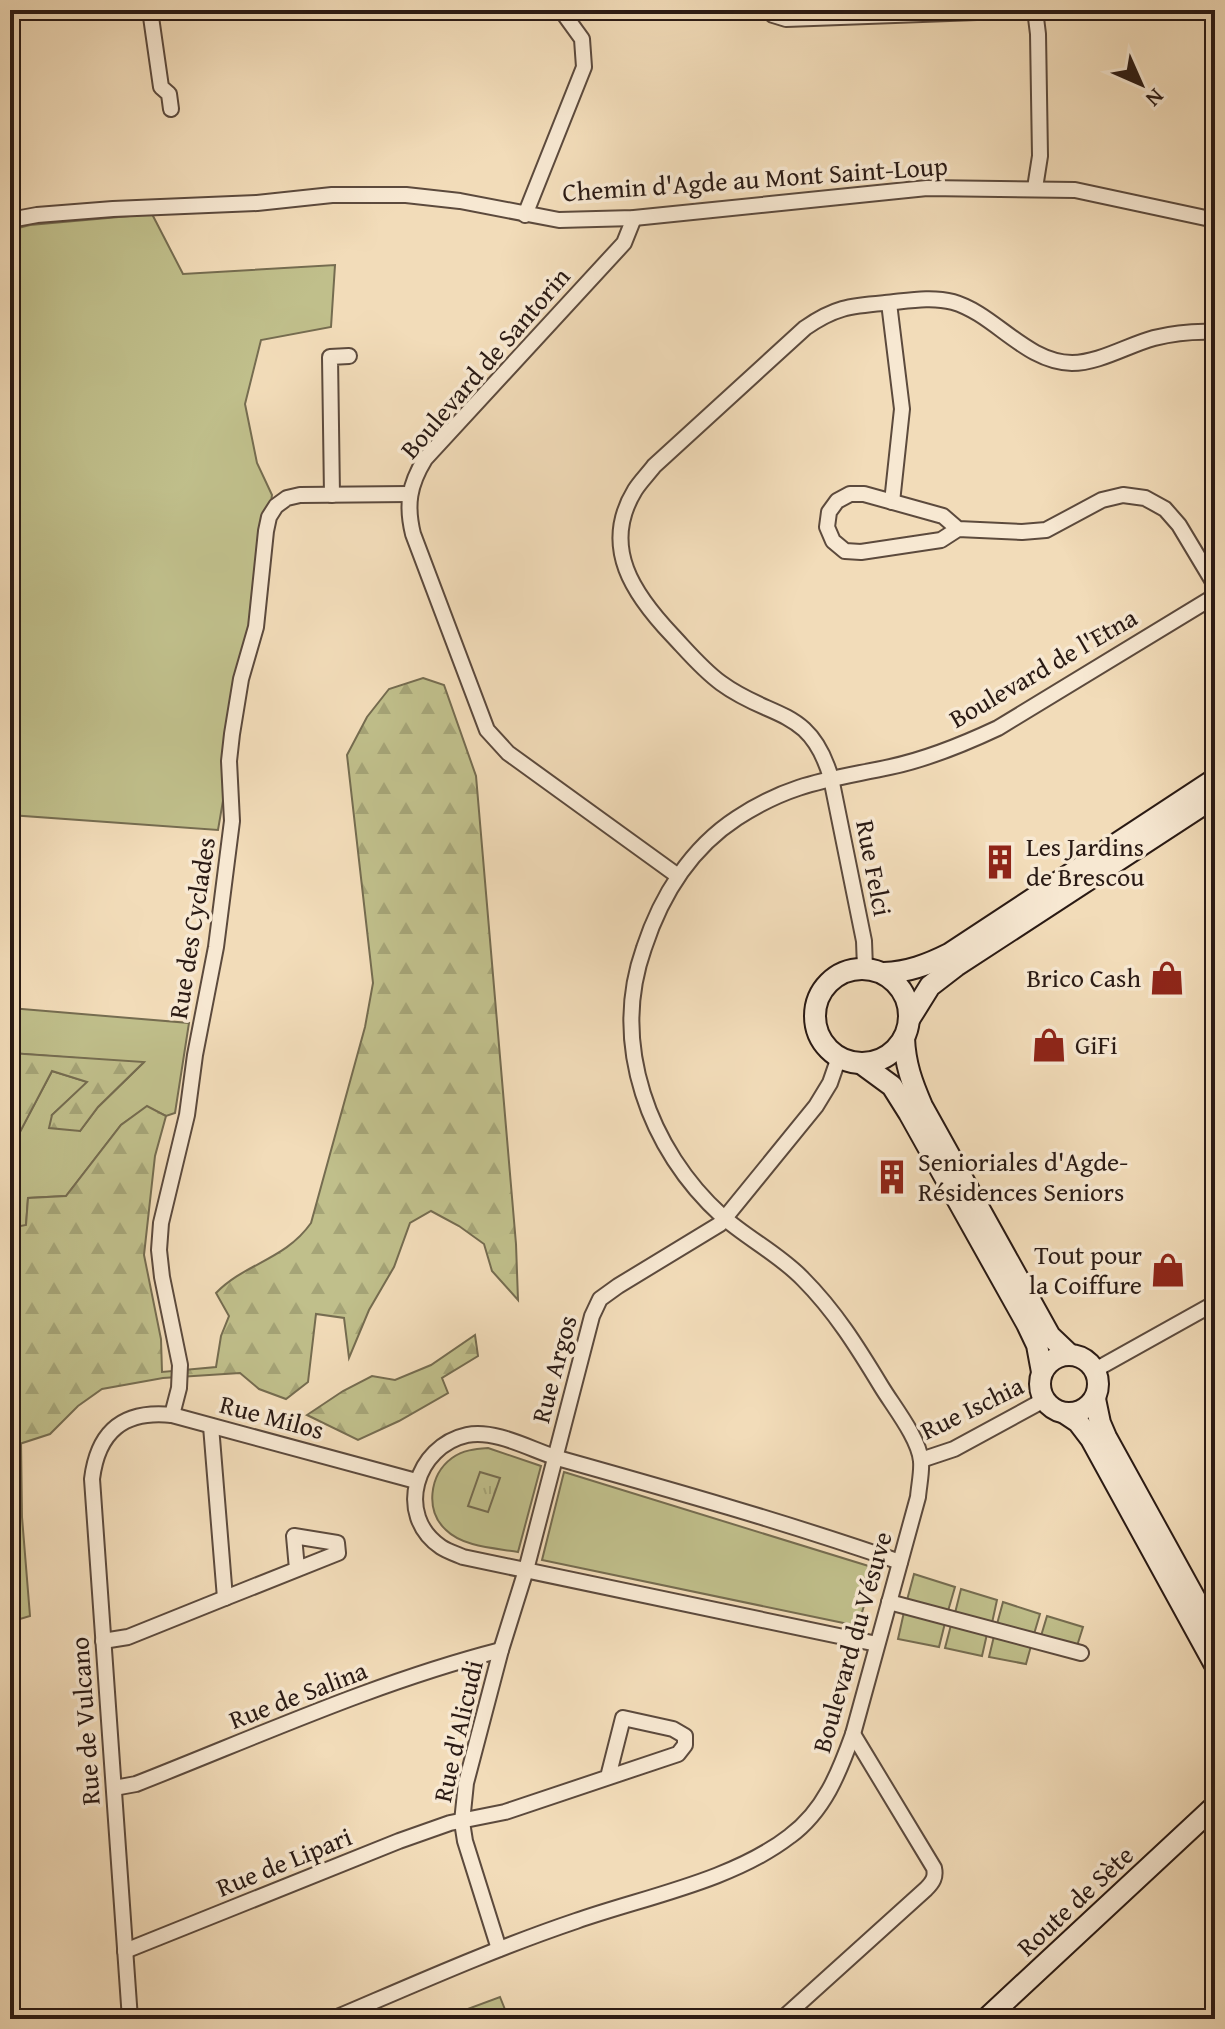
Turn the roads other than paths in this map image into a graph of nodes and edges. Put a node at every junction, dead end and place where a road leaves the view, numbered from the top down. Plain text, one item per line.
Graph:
1 (150, 10) edge
2 (561, 10) edge
3 (767, 10) edge
4 (1035, 10) edge
5 (171, 109) dead end
6 (1035, 188) junction
7 (525, 215) junction
8 (634, 218) junction
9 (10, 220) edge
10 (1215, 220) edge
11 (889, 303) junction
12 (1215, 332) edge
13 (349, 356) dead end
14 (409, 494) junction
15 (332, 495) junction
16 (892, 502) junction
17 (958, 529) junction
18 (1215, 585) edge
19 (1215, 596) edge
20 (831, 778) junction
21 (1215, 779) edge
22 (1215, 797) edge
23 (678, 876) junction
24 (874, 971) junction
25 (910, 1018) junction
26 (904, 1038) junction
27 (839, 1057) junction
28 (862, 1064) junction
29 (725, 1218) junction
30 (1215, 1303) edge
31 (1070, 1355) junction
32 (1095, 1370) junction
33 (1042, 1372) junction
34 (1095, 1399) junction
35 (1044, 1400) junction
36 (1066, 1414) junction
37 (172, 1415) junction
38 (211, 1426) junction
39 (116, 1427) joint
40 (555, 1457) junction
41 (921, 1460) junction
42 (416, 1481) junction
43 (900, 1562) junction
44 (297, 1569) dead end
45 (526, 1570) junction
46 (225, 1598) junction
47 (889, 1602) junction
48 (1215, 1623) edge
49 (103, 1641) junction
50 (877, 1644) junction
51 (501, 1650) junction
52 (1081, 1653) dead end
53 (1215, 1665) edge
54 (853, 1734) junction
55 (608, 1777) junction
56 (114, 1788) junction
57 (1215, 1792) edge
58 (1207, 1813) edge
59 (462, 1822) junction
60 (499, 1949) junction
61 (125, 1951) junction
62 (130, 2019) edge
63 (333, 2019) edge
64 (782, 2019) edge
65 (986, 2019) edge

1 - 5 street
2 - 7 street
3 - 4 street
4 - 6 street
6 - 8 street, Chemin d'Agde au Mont Saint-Loup
6 - 10 street, Chemin d'Agde au Mont Saint-Loup
7 - 8 street, Chemin d'Agde au Mont Saint-Loup
7 - 9 street, Chemin d'Agde au Mont Saint-Loup
8 - 14 street, Boulevard de Santorin
11 - 12 street, Rue Felci
11 - 16 street
11 - 20 street, Rue Felci
13 - 15 street
14 - 15 street
14 - 23 street, Boulevard de Santorin
15 - 37 street, Rue des Cyclades
16 - 17 street
16 - 17 street
17 - 18 street
19 - 20 street, Boulevard de l'Etna
20 - 23 street, Boulevard de l'Etna
20 - 24 street, Rue Felci
21 - 24 street
22 - 25 street
23 - 29 street, Boulevard de l'Etna
24 - 25 street
24 - 27 street
25 - 26 street
26 - 28 street
26 - 31 street
27 - 28 street
27 - 29 street, Rue Argos
28 - 33 street
29 - 40 street, Rue Argos
29 - 41 street
30 - 32 street
31 - 32 street
31 - 33 street
32 - 34 street
33 - 35 street
34 - 36 street
34 - 48 street
35 - 36 street
35 - 41 street, Rue Ischia
36 - 53 street
37 - 38 street, Rue Milos
37 - 39 street, Rue Milos
38 - 42 street, Rue Milos
38 - 46 street
39 - 49 street, Rue de Vulcano
40 - 42 street
40 - 43 street
40 - 45 street
41 - 43 street, Boulevard du Vésuve
42 - 45 street
43 - 47 street, Boulevard du Vésuve
44 - 46 street
45 - 50 street
45 - 51 street, Rue d'Alicudi
46 - 49 street
47 - 50 street, Boulevard du Vésuve
47 - 52 street
49 - 56 street, Rue de Vulcano
50 - 54 street, Boulevard du Vésuve
51 - 56 street, Rue de Salina
51 - 59 street, Rue d'Alicudi
54 - 60 street, Boulevard du Vésuve
54 - 64 street
55 - 55 street, Rue de Lipari
55 - 59 street, Rue de Lipari
56 - 61 street, Rue de Vulcano
57 - 58 street, Route de Sète
58 - 65 street, Route de Sète
59 - 60 street, Rue d'Alicudi
59 - 61 street, Rue de Lipari
60 - 63 street, Boulevard du Vésuve
61 - 62 street, Rue de Vulcano

